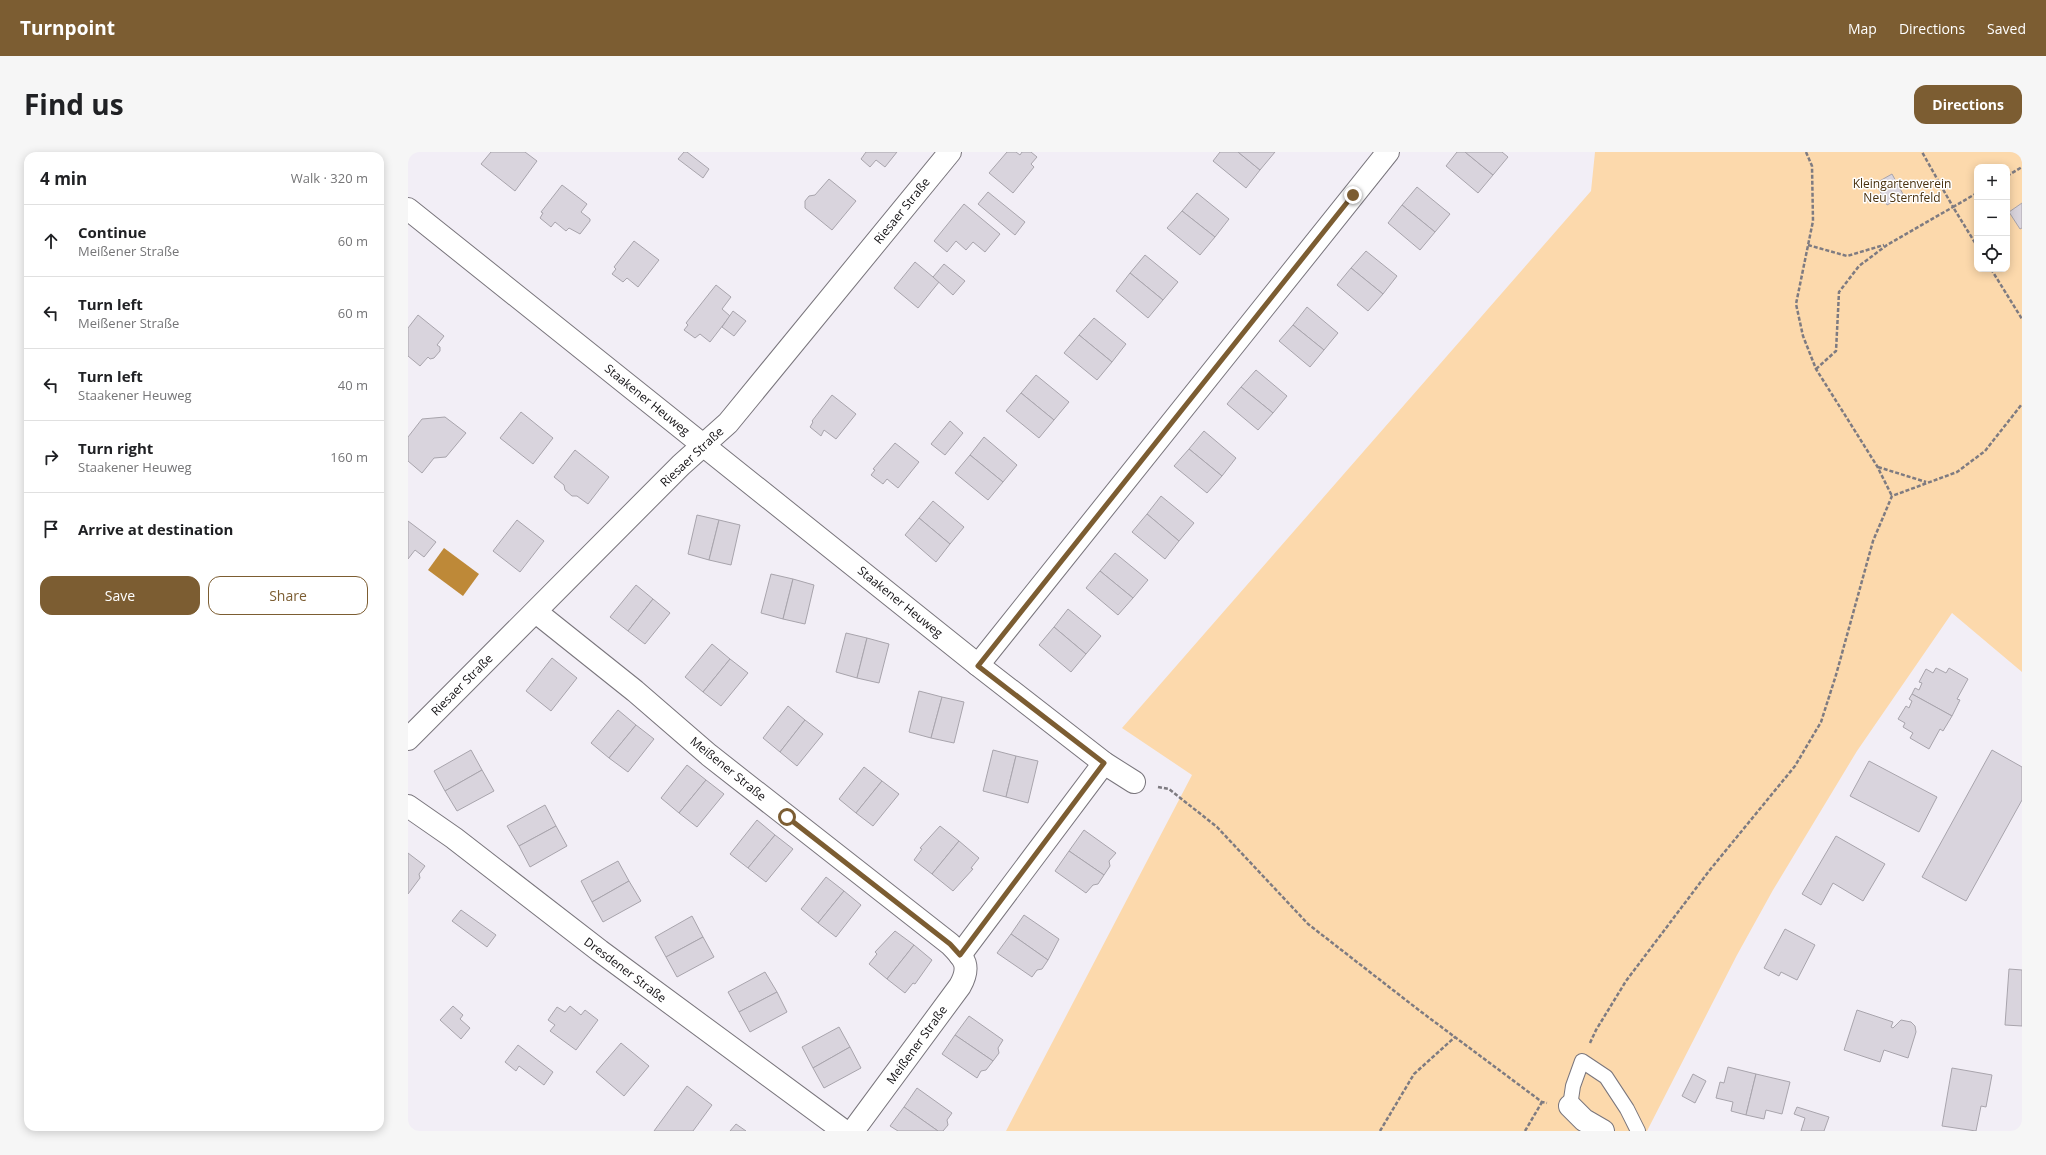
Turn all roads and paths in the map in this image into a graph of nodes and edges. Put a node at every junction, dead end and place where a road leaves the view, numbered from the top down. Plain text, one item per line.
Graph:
1 (950, 152) edge
2 (1388, 152) edge
3 (1806, 152) edge
4 (1922, 152) edge
5 (2022, 167) edge
6 (2010, 174) edge
7 (1974, 195) edge
8 (1953, 206) junction
9 (408, 209) edge
10 (1974, 241) edge
11 (1808, 245) junction
12 (1887, 245) junction
13 (1993, 272) edge
14 (2022, 319) edge
15 (1816, 369) junction
16 (2022, 404) edge
17 (704, 445) junction
18 (1877, 466) junction
19 (1927, 482) junction
20 (1892, 496) junction
21 (536, 612) junction
22 (978, 666) junction
23 (408, 739) edge
24 (1104, 763) junction
25 (1134, 782) joint
26 (408, 806) edge
27 (960, 955) junction
28 (1455, 1037) junction
29 (1582, 1061) junction
30 (1570, 1106) joint
31 (844, 1131) edge
32 (853, 1131) edge
33 (1380, 1131) edge
34 (1525, 1131) edge
35 (1603, 1131) edge
36 (1638, 1131) edge

1 - 17 street, Riesaer Straße
2 - 22 street
3 - 11 path
4 - 8 path
5 - 6 path
7 - 8 path
8 - 10 path
8 - 12 path
9 - 17 street, Staakener Heuweg
11 - 12 path
11 - 15 path
12 - 15 path
13 - 14 path
15 - 18 path
16 - 19 path
17 - 21 street, Riesaer Straße
17 - 22 street, Staakener Heuweg
18 - 19 path
18 - 20 path
19 - 20 path
20 - 29 path
21 - 23 street, Riesaer Straße
21 - 27 street, Meißener Straße
22 - 24 street, Staakener Heuweg
24 - 25 street, Staakener Heuweg
24 - 27 street
25 - 28 path
26 - 31 street, Dresdener Straße
27 - 32 street, Meißener Straße
28 - 33 path
28 - 34 path
29 - 30 lane
29 - 36 lane
30 - 35 street

